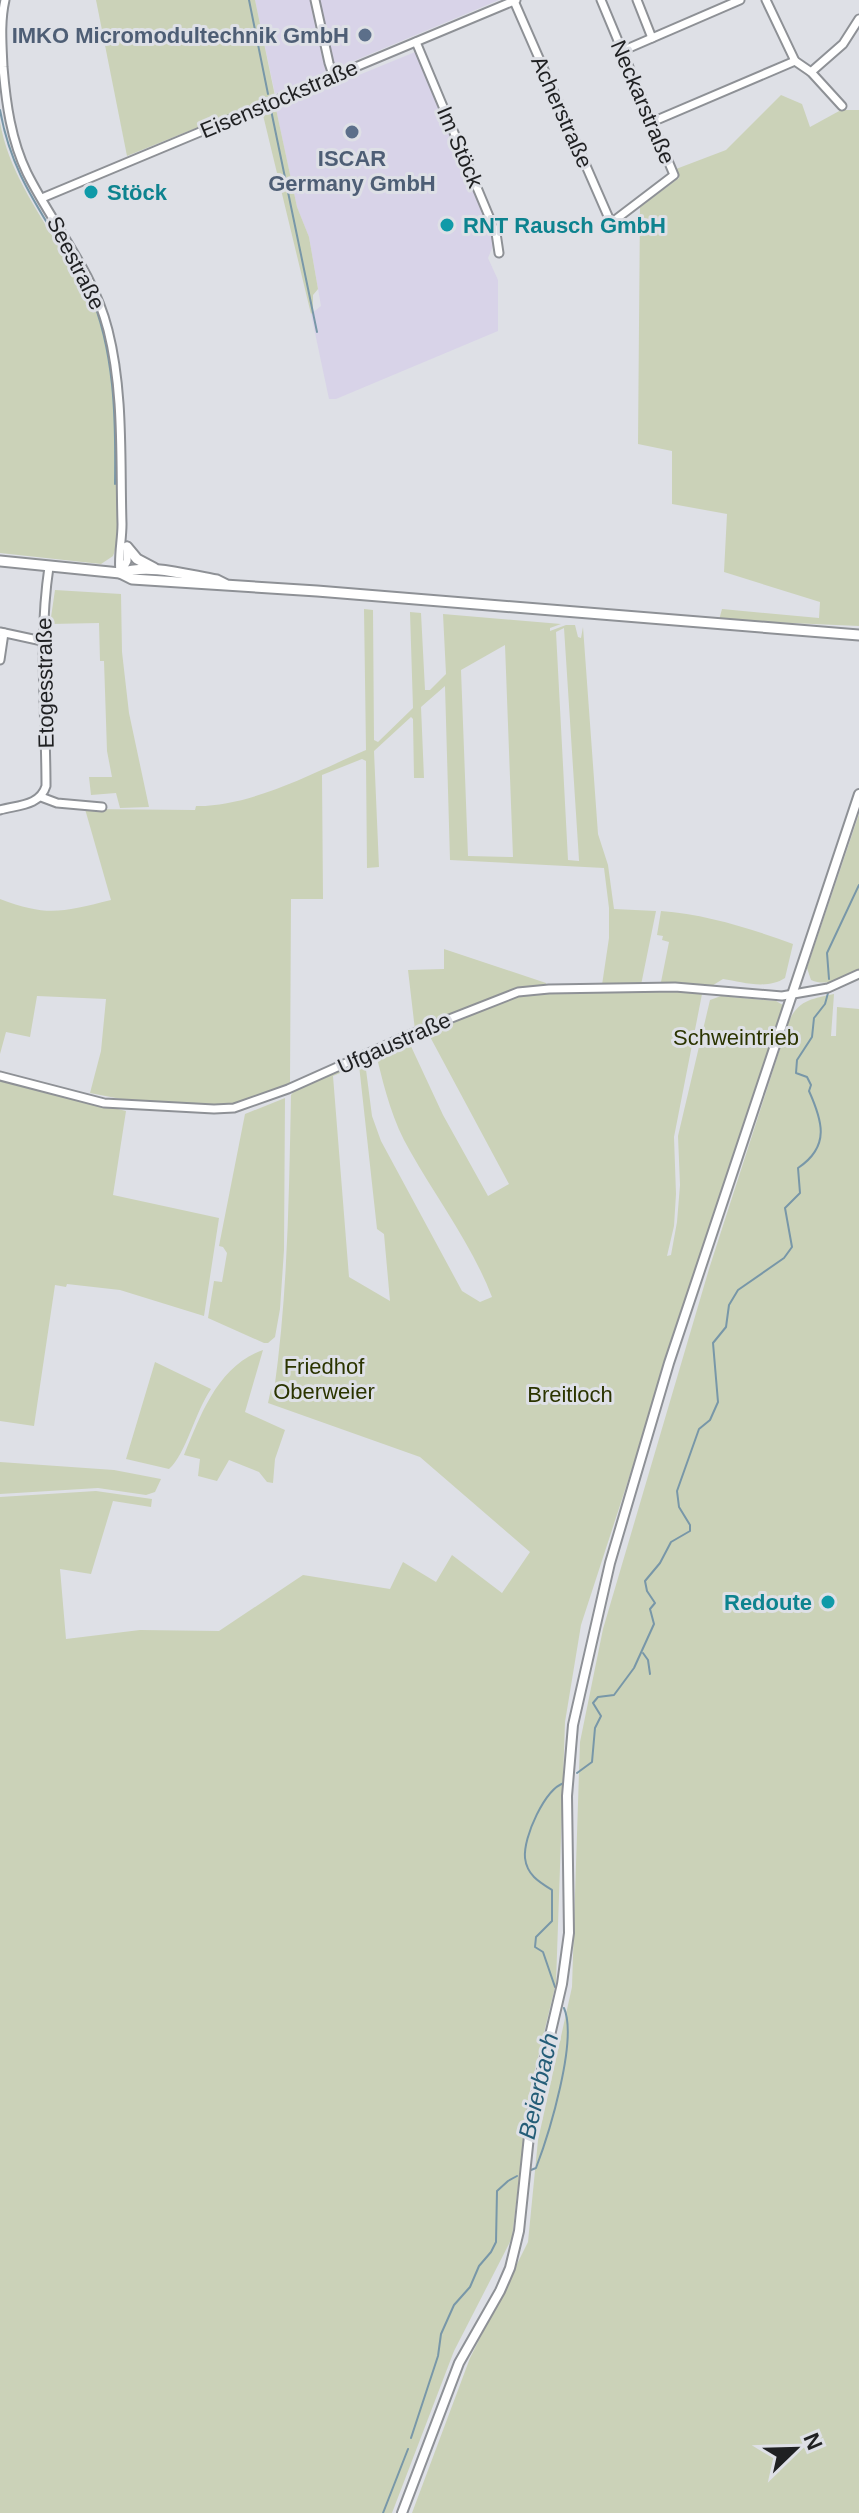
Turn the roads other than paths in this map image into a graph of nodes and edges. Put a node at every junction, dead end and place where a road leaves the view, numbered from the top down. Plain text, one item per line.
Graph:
1 (5, 0) edge
2 (315, 0) edge
3 (515, 0) edge
4 (601, 0) edge
5 (637, 0) edge
6 (740, 0) edge
7 (766, 0) edge
8 (859, 19) edge
9 (652, 38) junction
10 (416, 42) junction
11 (622, 51) junction
12 (795, 61) junction
13 (811, 72) junction
14 (333, 75) junction
15 (842, 106) dead end
16 (652, 122) junction
17 (42, 198) junction
18 (611, 223) joint
19 (499, 253) dead end
20 (122, 533) junction
21 (127, 547) junction
22 (0, 561) edge
23 (49, 567) junction
24 (161, 571) junction
25 (120, 573) junction
26 (228, 585) junction
27 (2, 633) edge
28 (858, 637) edge
29 (42, 641) junction
30 (0, 660) edge
31 (859, 794) edge
32 (41, 797) junction
33 (102, 807) dead end
34 (0, 810) edge
35 (859, 974) edge
36 (792, 993) junction
37 (0, 1076) edge
38 (402, 2513) edge

1 - 17 street, Seestraße
2 - 14 street
3 - 10 street, Eisenstockstraße
3 - 18 street, Acherstraße
4 - 11 street, Neckarstraße
5 - 9 street
6 - 9 street
7 - 12 street
8 - 13 street
9 - 11 street
10 - 14 street, Eisenstockstraße
10 - 19 street, Im Stöck
11 - 16 street, Neckarstraße
12 - 13 street
12 - 16 street
13 - 15 street
14 - 17 street, Eisenstockstraße
16 - 18 street, Neckarstraße
17 - 20 street, Seestraße
20 - 21 street, Seestraße
20 - 25 street, Seestraße
21 - 24 main road
21 - 25 street
22 - 23 main road
23 - 25 main road
23 - 29 street, Etogesstraße
24 - 25 main road
24 - 26 main road
25 - 26 main road
26 - 28 main road
27 - 29 street
27 - 30 street
29 - 32 street, Etogesstraße
31 - 36 street
32 - 33 street
32 - 34 street
35 - 36 street, Ufgaustraße
36 - 37 street, Ufgaustraße
36 - 38 street

